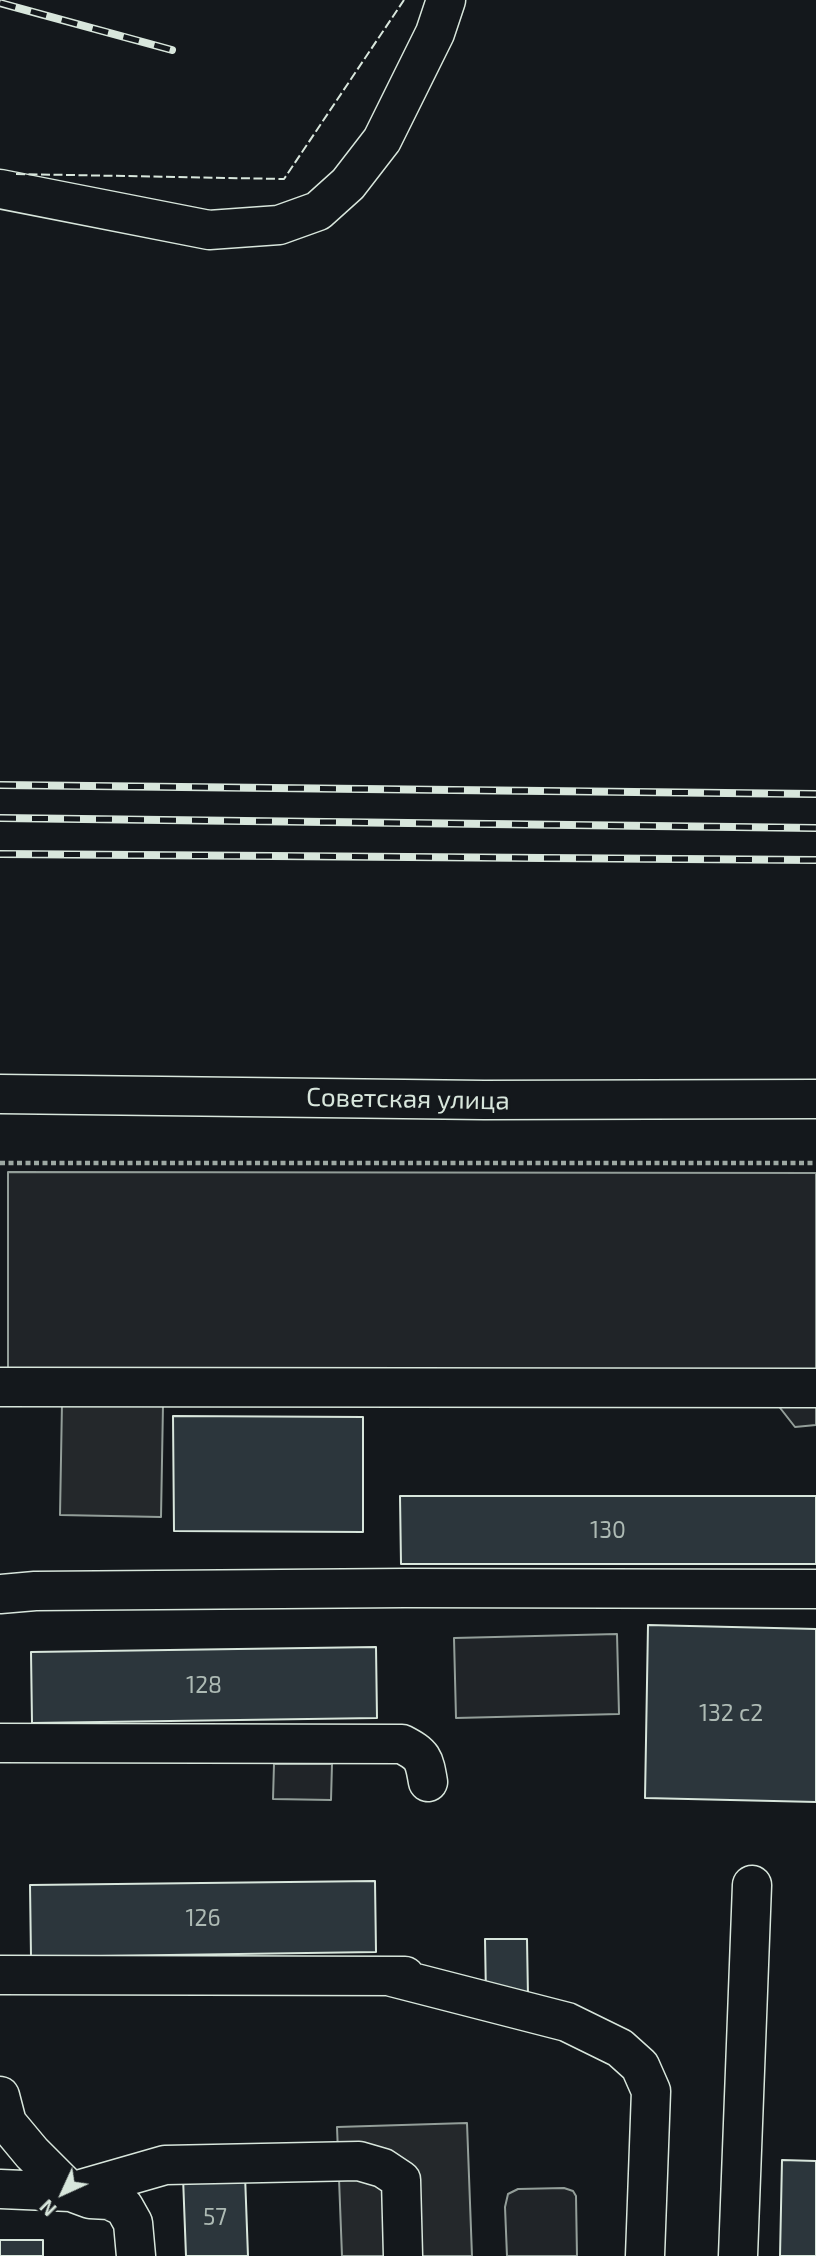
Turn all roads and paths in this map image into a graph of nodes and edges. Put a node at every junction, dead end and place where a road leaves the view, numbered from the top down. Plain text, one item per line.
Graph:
1 (446, 0) edge
2 (0, 189) edge
3 (0, 1094) edge
4 (816, 1099) edge
5 (0, 1163) edge
6 (816, 1163) edge
7 (0, 1387) edge
8 (816, 1388) edge
9 (816, 1589) edge
10 (0, 1594) edge
11 (0, 1743) edge
12 (428, 1782) dead end
13 (752, 1885) dead end
14 (0, 1975) edge
15 (0, 2096) edge
16 (0, 2189) edge
17 (71, 2192) junction
18 (136, 2256) edge
19 (403, 2256) edge
20 (645, 2256) edge
21 (737, 2256) edge

1 - 2 main road
3 - 4 main road, Советская улица
5 - 6 path
7 - 8 main road
9 - 10 main road
11 - 12 main road
13 - 21 main road
14 - 20 main road
15 - 17 main road
16 - 17 main road
17 - 18 main road
17 - 19 main road

